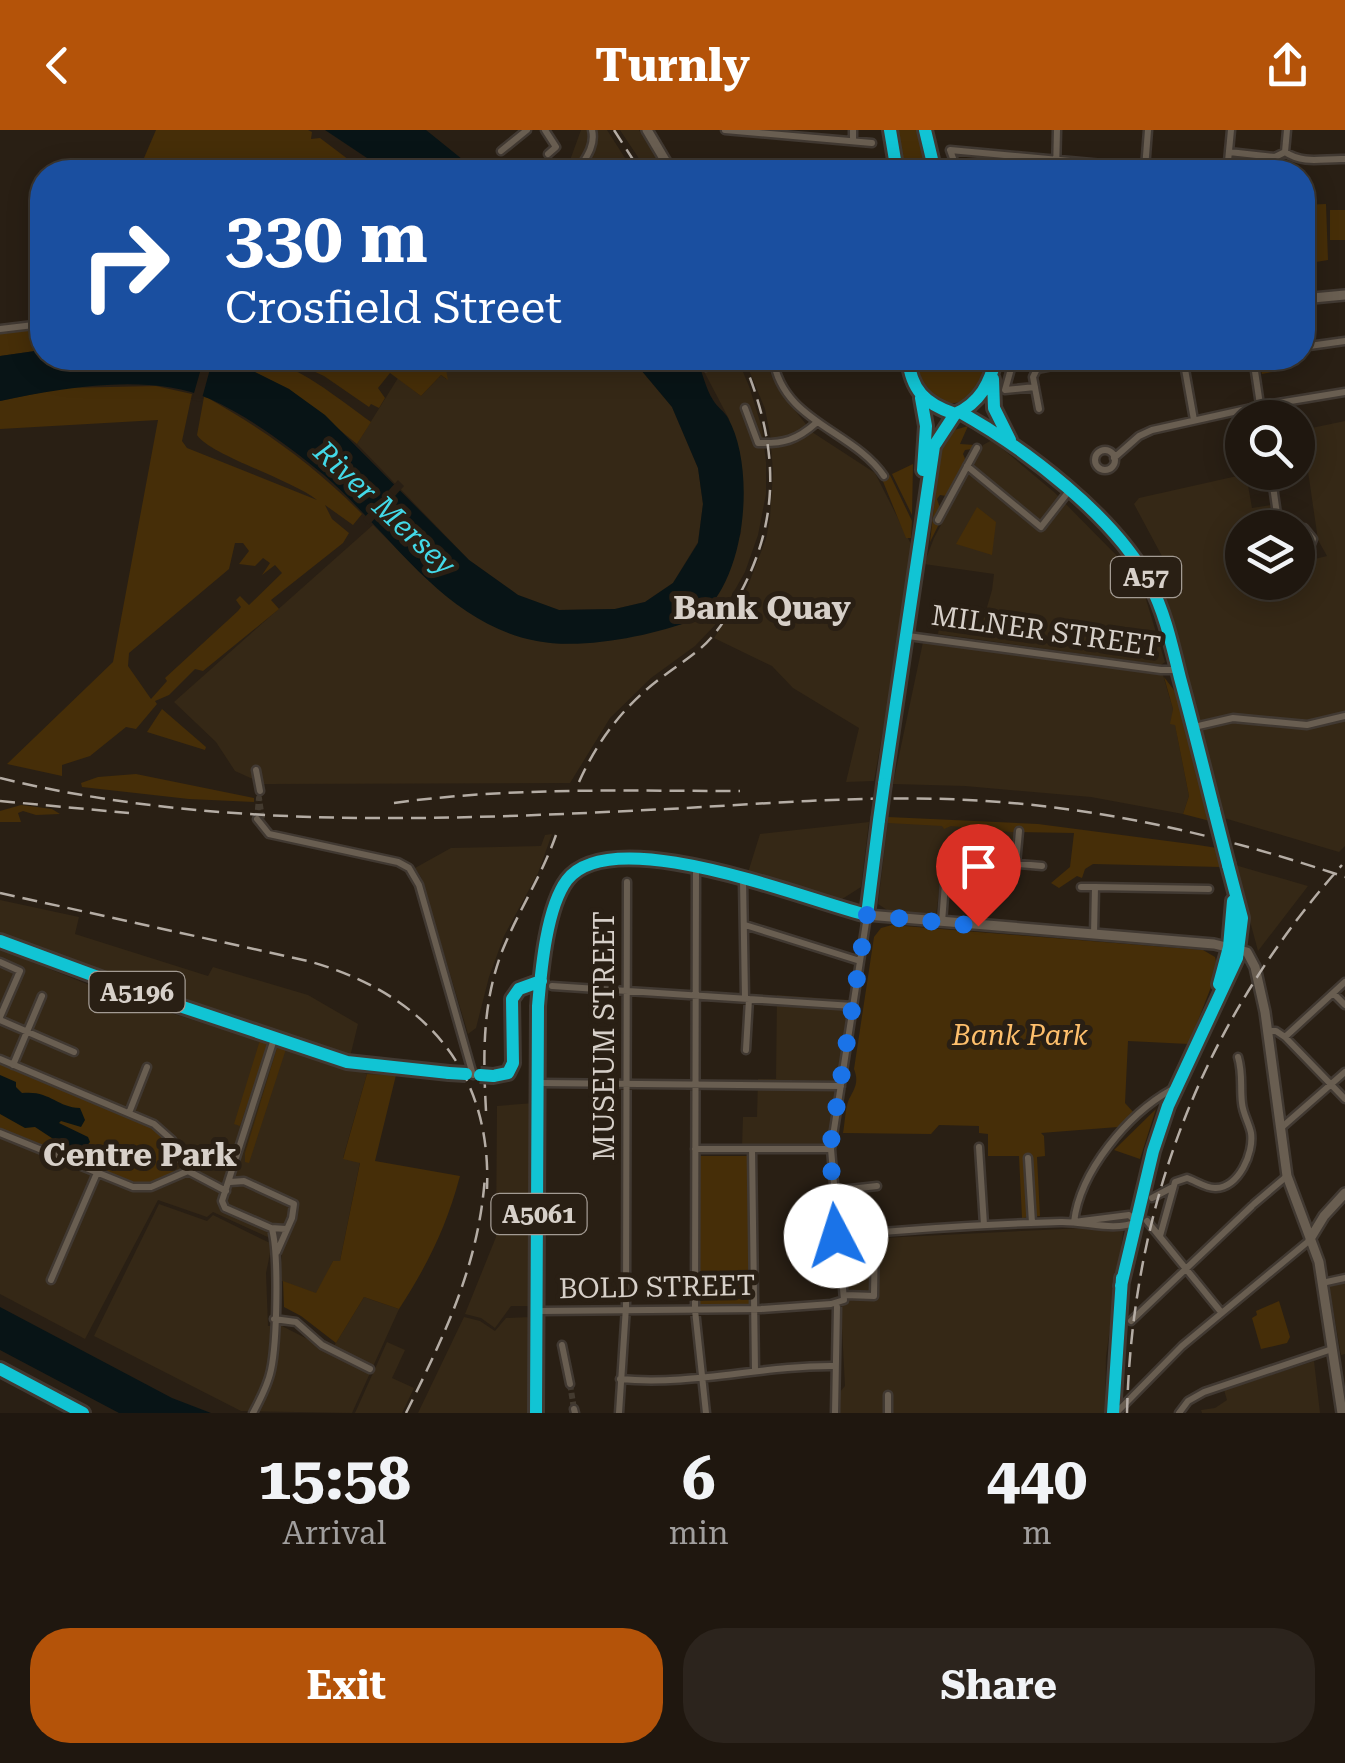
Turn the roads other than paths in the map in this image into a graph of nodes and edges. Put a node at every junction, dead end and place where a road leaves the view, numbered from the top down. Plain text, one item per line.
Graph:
1 (527, 130) edge
2 (545, 130) edge
3 (592, 130) edge
4 (648, 130) edge
5 (724, 130) edge
6 (853, 130) edge
7 (890, 130) edge
8 (926, 130) edge
9 (1057, 130) edge
10 (1148, 130) edge
11 (1231, 130) edge
12 (1287, 130) edge
13 (853, 141) junction
14 (872, 142) dead end
15 (502, 151) dead end
16 (1229, 152) junction
17 (1285, 152) junction
18 (548, 154) dead end
19 (1345, 158) edge
20 (584, 160) edge
21 (665, 160) edge
22 (895, 160) edge
23 (932, 160) edge
24 (954, 160) edge
25 (1055, 160) joint
26 (1146, 160) edge
27 (1228, 160) edge
28 (1306, 160) edge
29 (1315, 161) edge
30 (1345, 295) edge
31 (1315, 297) edge
32 (30, 325) edge
33 (0, 329) edge
34 (1345, 341) edge
35 (1315, 345) edge
36 (778, 370) edge
37 (911, 370) edge
38 (992, 370) edge
39 (995, 370) edge
40 (1011, 370) edge
41 (1036, 370) edge
42 (1185, 370) edge
43 (1255, 370) edge
44 (1035, 387) junction
45 (1345, 392) edge
46 (921, 398) junction
47 (1259, 400) edge
48 (1296, 400) edge
49 (746, 408) dead end
50 (1038, 408) dead end
51 (957, 413) junction
52 (1225, 413) edge
53 (1194, 420) junction
54 (816, 424) junction
55 (1013, 444) junction
56 (977, 448) dead end
57 (1114, 458) dead end
58 (967, 466) junction
59 (884, 476) dead end
60 (1069, 491) junction
61 (939, 497) dead end
62 (948, 502) junction
63 (938, 520) dead end
64 (922, 525) junction
65 (908, 611) junction
66 (907, 636) junction
67 (1178, 670) junction
68 (902, 677) junction
69 (1345, 716) edge
70 (1193, 728) junction
71 (256, 770) dead end
72 (260, 791) dead end
73 (260, 821) tunnel mouth
74 (1019, 832) dead end
75 (1016, 864) junction
76 (696, 866) junction
77 (1042, 866) dead end
78 (872, 876) junction
79 (743, 879) junction
80 (627, 882) dead end
81 (1206, 886) dead end
82 (1081, 887) dead end
83 (1095, 887) junction
84 (834, 905) junction
85 (867, 915) junction
86 (942, 924) junction
87 (745, 925) junction
88 (1094, 936) junction
89 (0, 941) edge
90 (1234, 948) junction
91 (860, 961) junction
92 (0, 962) edge
93 (1345, 982) edge
94 (544, 987) junction
95 (625, 990) junction
96 (1333, 993) junction
97 (42, 996) dead end
98 (696, 997) junction
99 (747, 998) junction
100 (1345, 1005) edge
101 (853, 1006) junction
102 (0, 1019) edge
103 (27, 1032) junction
104 (1268, 1032) junction
105 (1286, 1037) junction
106 (275, 1038) junction
107 (746, 1050) dead end
108 (74, 1052) dead end
109 (1238, 1057) dead end
110 (0, 1059) edge
111 (13, 1065) junction
112 (147, 1066) dead end
113 (1345, 1072) edge
114 (478, 1075) junction
115 (540, 1083) junction
116 (626, 1083) junction
117 (696, 1083) junction
118 (841, 1086) junction
119 (1331, 1086) junction
120 (1175, 1088) junction
121 (1345, 1100) edge
122 (128, 1113) junction
123 (1280, 1129) junction
124 (0, 1133) edge
125 (830, 1148) junction
126 (752, 1149) junction
127 (695, 1150) junction
128 (980, 1151) dead end
129 (239, 1156) junction
130 (1028, 1158) dead end
131 (188, 1171) junction
132 (96, 1174) junction
133 (1287, 1176) junction
134 (244, 1181) junction
135 (230, 1182) junction
136 (877, 1186) dead end
137 (1171, 1188) junction
138 (226, 1191) junction
139 (832, 1191) junction
140 (1345, 1193) edge
141 (1152, 1198) dead end
142 (1298, 1209) junction
143 (1324, 1216) junction
144 (1135, 1221) junction
145 (1074, 1222) junction
146 (1032, 1223) junction
147 (984, 1225) junction
148 (272, 1228) junction
149 (286, 1228) junction
150 (875, 1234) junction
151 (836, 1236) junction
152 (1160, 1236) junction
153 (1310, 1238) junction
154 (275, 1258) junction
155 (1185, 1268) junction
156 (1345, 1278) edge
157 (51, 1280) dead end
158 (1322, 1283) junction
159 (846, 1295) junction
160 (836, 1306) junction
161 (756, 1309) junction
162 (626, 1310) junction
163 (695, 1310) junction
164 (539, 1311) junction
165 (1221, 1312) junction
166 (274, 1319) junction
167 (1131, 1320) dead end
168 (562, 1345) dead end
169 (1333, 1349) junction
170 (1340, 1361) edge
171 (835, 1366) junction
172 (370, 1369) dead end
173 (755, 1370) junction
174 (1, 1372) edge
175 (702, 1376) junction
176 (620, 1379) junction
177 (570, 1384) tunnel mouth
178 (888, 1395) dead end
179 (1114, 1409) edge
180 (83, 1413) edge
181 (253, 1413) edge
182 (536, 1413) edge
183 (619, 1413) edge
184 (706, 1413) edge
185 (834, 1413) edge
186 (888, 1413) edge
187 (1179, 1413) edge
188 (1342, 1413) edge

1 - 15 street
2 - 18 street
3 - 20 street
4 - 21 street
5 - 13 street
6 - 13 street
7 - 22 highway
8 - 23 highway
9 - 25 street
10 - 26 street
11 - 16 street
12 - 17 street
13 - 14 street
16 - 17 street
16 - 27 street
17 - 28 street
19 - 29 street
24 - 25 street
30 - 31 street
32 - 33 street
34 - 35 street
36 - 54 street
37 - 46 highway
38 - 51 highway, A57
39 - 55 highway, A57
40 - 44 street
41 - 44 street
42 - 53 street
43 - 47 street
44 - 50 street
45 - 48 street
46 - 51 highway, A57
46 - 64 highway
49 - 54 street
51 - 55 highway, A57
51 - 64 highway
52 - 53 street
53 - 57 street
54 - 59 street
55 - 60 highway, A57
56 - 58 street
58 - 60 street
58 - 62 street
60 - 67 highway, A57
61 - 62 street
62 - 63 street
64 - 65 highway
65 - 66 highway
65 - 68 highway
66 - 67 street, MILNER STREET
66 - 68 highway
67 - 70 highway, A57
68 - 78 highway, bridge
69 - 70 street
70 - 90 highway, A57, bridge
71 - 72 street
73 - 114 street
74 - 75 street
75 - 77 street
75 - 86 street
76 - 79 highway, A5061
76 - 94 highway, A5061
76 - 98 street
78 - 84 highway
78 - 85 highway
79 - 84 highway, A5061
79 - 87 street
80 - 95 street, MUSEUM STREET
81 - 83 street
82 - 83 street
83 - 88 street
84 - 85 highway, A5061
85 - 86 street
85 - 91 street
86 - 88 street
87 - 91 street
87 - 99 street
88 - 90 street
89 - 106 highway, A5196
90 - 104 street
90 - 120 highway, A57
91 - 101 street
92 - 102 street
93 - 96 street
94 - 95 street
94 - 114 highway
94 - 115 highway, A5061
95 - 98 street
95 - 116 street, MUSEUM STREET
96 - 100 street
96 - 105 street
97 - 103 street
98 - 99 street
98 - 117 street
99 - 101 street
99 - 107 street
101 - 118 street
102 - 103 street
103 - 108 street
103 - 111 street
104 - 105 street
104 - 123 street
105 - 119 street
106 - 114 highway, A5196, bridge
106 - 129 street
109 - 137 street
110 - 111 street
111 - 122 street
112 - 122 street
113 - 119 street
115 - 116 street
115 - 164 highway, A5061
116 - 117 street
116 - 162 street, MUSEUM STREET
117 - 118 street
117 - 127 street
118 - 125 street
119 - 121 street
119 - 123 street
120 - 144 highway, A57
120 - 145 street
122 - 131 street
123 - 133 street
124 - 132 street
125 - 126 street
125 - 139 street
126 - 127 street
126 - 161 street
127 - 163 street
128 - 147 street
129 - 134 street
129 - 135 street
130 - 146 street
131 - 132 street
131 - 138 street
132 - 157 street
133 - 142 street
133 - 155 street
134 - 135 street
134 - 149 street
135 - 138 street
136 - 139 street
137 - 141 street
137 - 152 street
138 - 148 street
139 - 151 street
140 - 143 street
142 - 143 street
142 - 153 street
143 - 153 street
144 - 145 street
144 - 152 street
144 - 179 highway, A57
145 - 146 street
146 - 147 street
147 - 150 street
148 - 149 street
148 - 154 street
149 - 154 street
150 - 151 street
150 - 159 street
151 - 159 street
152 - 155 street
153 - 158 street
153 - 165 street
154 - 166 street
155 - 165 street
155 - 167 street
156 - 158 street
158 - 169 street
159 - 160 street
160 - 161 street, BOLD STREET
160 - 171 street
161 - 163 street, BOLD STREET
161 - 173 street
162 - 163 street, BOLD STREET
162 - 164 street, BOLD STREET
162 - 176 street, MUSEUM STREET
163 - 175 street
164 - 182 highway, A5061
165 - 179 street
166 - 172 street
166 - 181 street
168 - 177 street
169 - 170 street
169 - 187 street
170 - 188 street
171 - 173 street
171 - 185 street
173 - 175 street
174 - 180 highway
175 - 176 street
175 - 184 street
176 - 183 street, MUSEUM STREET
178 - 186 street

